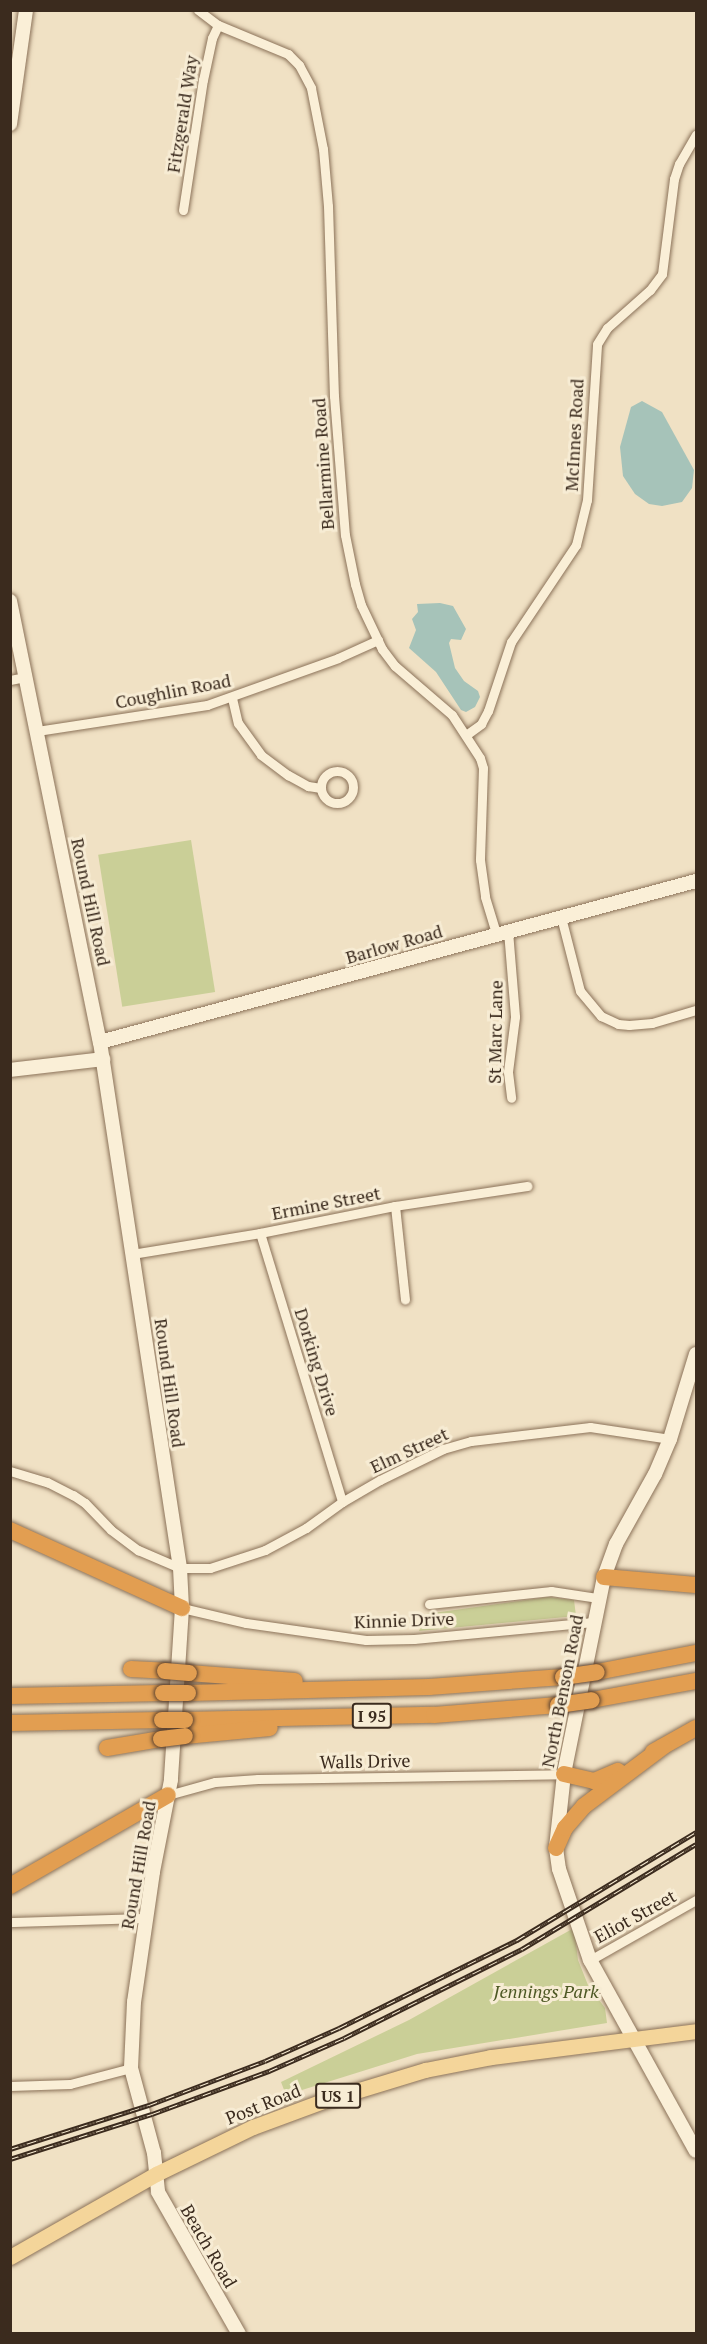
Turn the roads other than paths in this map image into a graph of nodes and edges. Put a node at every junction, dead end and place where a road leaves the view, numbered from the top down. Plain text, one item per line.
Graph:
1 (26, 10) edge
2 (198, 10) edge
3 (218, 25) junction
4 (10, 124) edge
5 (696, 134) edge
6 (183, 210) dead end
7 (10, 601) edge
8 (378, 640) junction
9 (26, 677) junction
10 (10, 680) edge
11 (232, 698) junction
12 (37, 731) junction
13 (466, 735) junction
14 (321, 788) dead end
15 (696, 881) edge
16 (561, 917) junction
17 (502, 932) junction
18 (696, 1010) edge
19 (100, 1042) junction
20 (103, 1059) junction
21 (10, 1070) edge
22 (511, 1098) dead end
23 (527, 1186) dead end
24 (395, 1206) junction
25 (260, 1233) junction
26 (132, 1254) junction
27 (405, 1299) dead end
28 (696, 1354) edge
29 (670, 1439) junction
30 (10, 1471) edge
31 (342, 1502) junction
32 (10, 1530) edge
33 (180, 1568) junction
34 (604, 1577) junction
35 (696, 1585) edge
36 (598, 1598) junction
37 (429, 1604) dead end
38 (182, 1608) junction
39 (593, 1622) junction
40 (696, 1653) edge
41 (131, 1669) dead end
42 (696, 1681) edge
43 (395, 1688) junction
44 (10, 1696) edge
45 (10, 1723) edge
46 (185, 1728) junction
47 (696, 1728) edge
48 (663, 1747) junction
49 (106, 1748) dead end
50 (564, 1774) junction
51 (168, 1795) junction
52 (556, 1848) junction
53 (10, 1886) edge
54 (696, 1900) edge
55 (147, 1918) junction
56 (10, 1922) edge
57 (590, 1960) junction
58 (696, 2031) edge
59 (634, 2038) junction
60 (131, 2068) junction
61 (10, 2086) edge
62 (696, 2151) edge
63 (156, 2174) junction
64 (10, 2257) edge
65 (238, 2334) edge

1 - 4 main road
2 - 3 street, Bellarmine Road
3 - 6 street, Fitzgerald Way
3 - 8 street, Bellarmine Road
5 - 13 street, McInnes Road
7 - 9 main road, Round Hill Road
8 - 11 street, Coughlin Road
8 - 13 street, Bellarmine Road
9 - 10 street
9 - 12 main road, Round Hill Road
11 - 12 street, Coughlin Road
11 - 14 street
12 - 19 main road, Round Hill Road
13 - 17 street, Bellarmine Road
15 - 16 main road, Barlow Road
16 - 17 main road, Barlow Road
16 - 18 street
17 - 19 main road, Barlow Road
17 - 22 street, St Marc Lane
19 - 20 main road, Round Hill Road
20 - 21 main road
20 - 26 main road, Round Hill Road
23 - 24 street, Ermine Street
24 - 25 street, Ermine Street
24 - 27 street
25 - 26 street, Ermine Street
25 - 31 street, Dorking Drive
26 - 33 main road, Round Hill Road
28 - 29 main road, North Benson Road
29 - 31 street, Elm Street
29 - 34 main road, North Benson Road
30 - 33 street
31 - 33 street, Elm Street
32 - 38 highway
33 - 38 main road, Round Hill Road
34 - 35 highway
34 - 36 main road, North Benson Road
36 - 37 street
36 - 39 main road, North Benson Road
38 - 39 street, Kinnie Drive
38 - 51 main road, Round Hill Road
39 - 50 main road, North Benson Road
40 - 43 highway, I 95, bridge
41 - 43 highway, bridge
42 - 46 highway, I 95, bridge
43 - 44 highway, I 95, bridge
45 - 46 highway, I 95, bridge
46 - 49 highway, bridge
47 - 48 highway
48 - 50 highway
48 - 52 highway
50 - 51 street, Walls Drive
50 - 52 main road, North Benson Road
51 - 53 highway
51 - 55 main road, Round Hill Road
52 - 57 main road, North Benson Road
54 - 57 street, Eliot Street
55 - 56 street
55 - 60 main road, Round Hill Road
57 - 59 main road, North Benson Road
58 - 59 main road, Post Road / US 1
59 - 62 main road, North Benson Road
59 - 63 main road, Post Road / US 1
60 - 61 street
60 - 63 main road, Round Hill Road
63 - 64 main road, Post Road / US 1
63 - 65 main road, Beach Road

